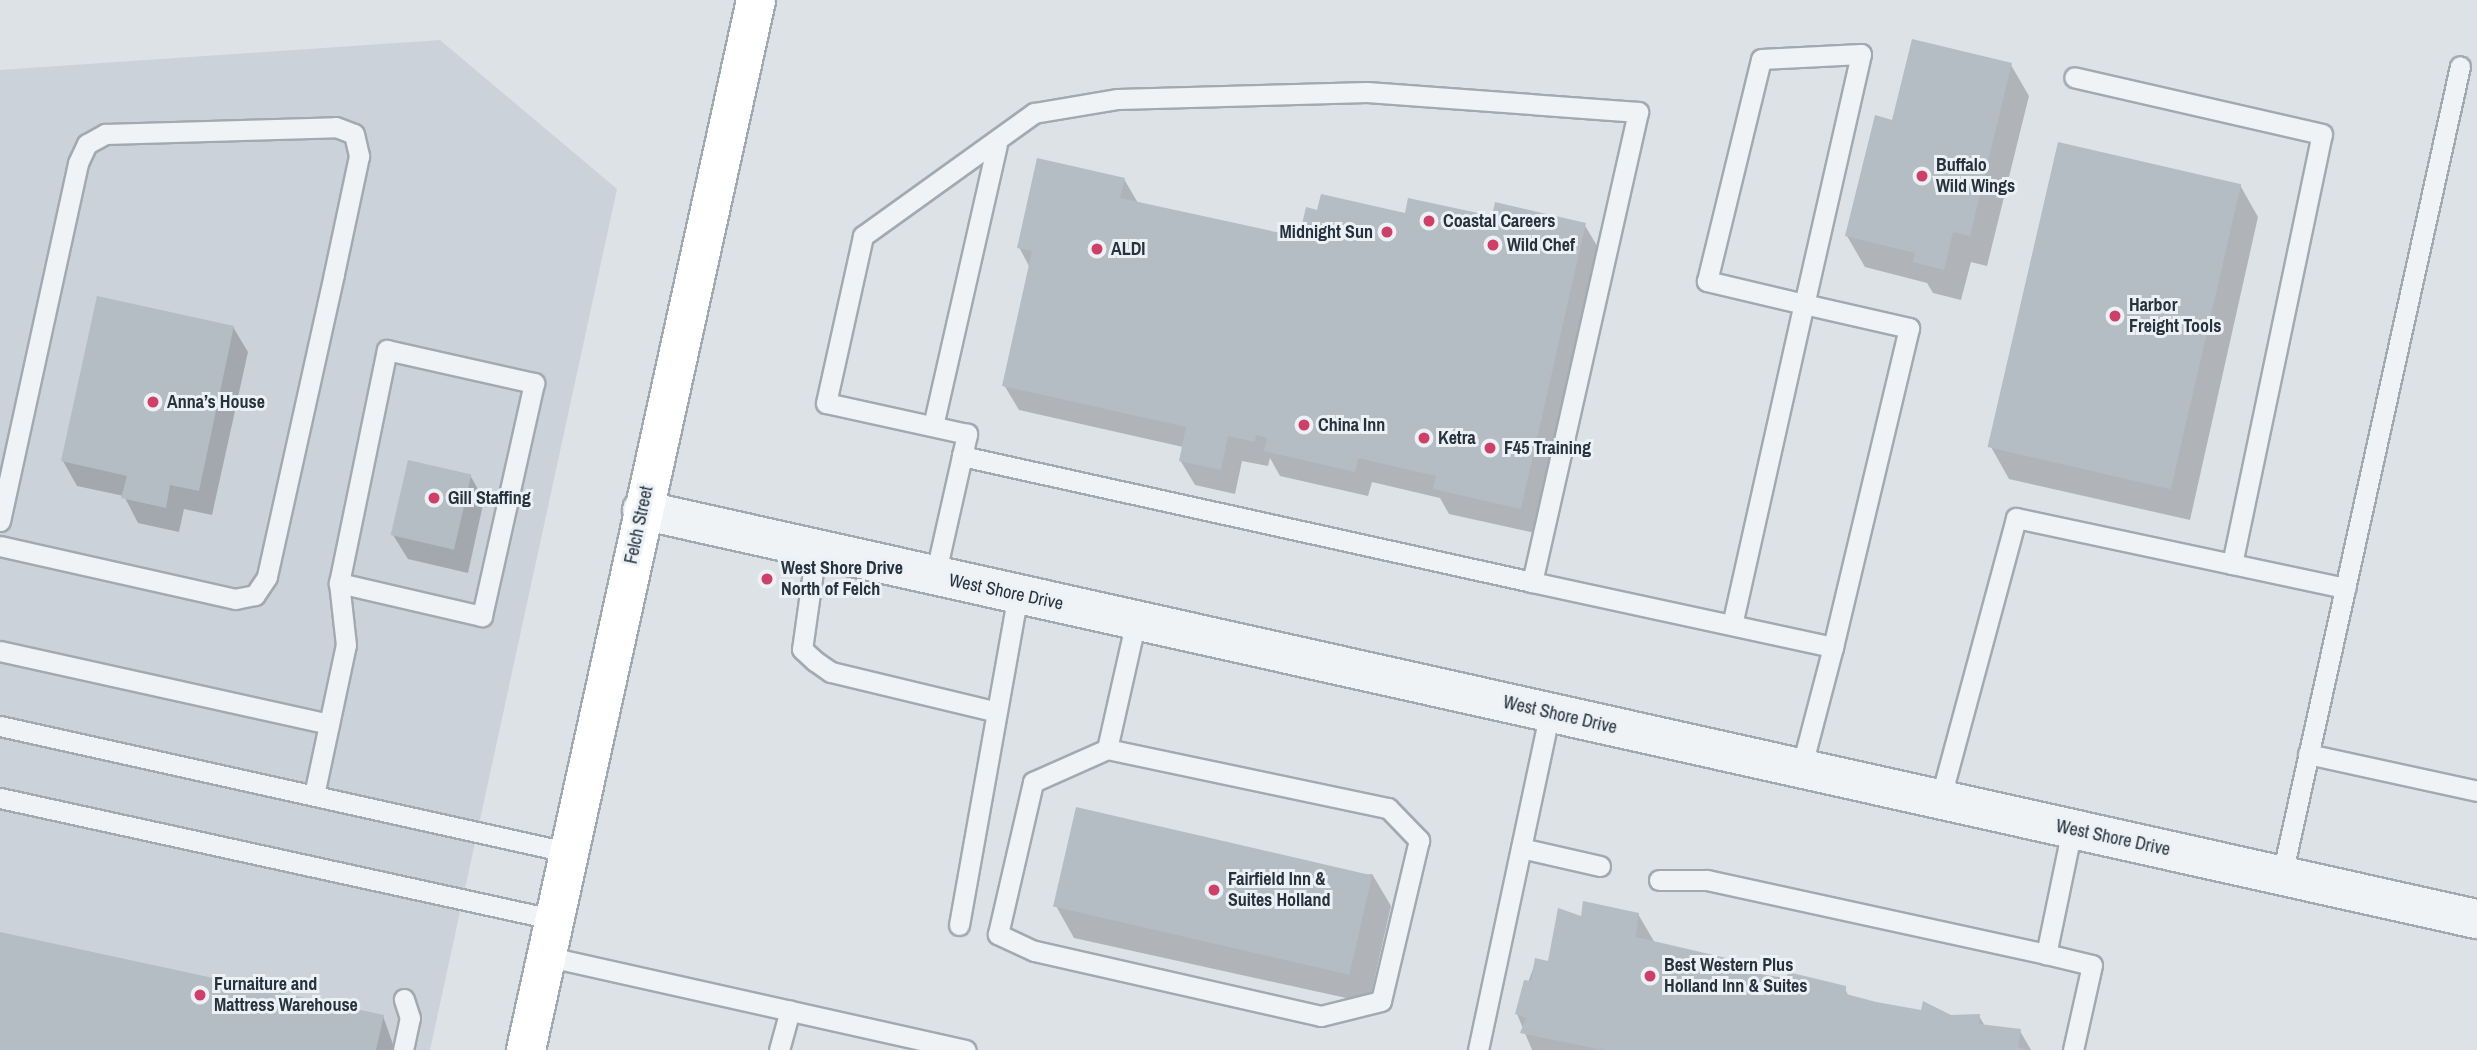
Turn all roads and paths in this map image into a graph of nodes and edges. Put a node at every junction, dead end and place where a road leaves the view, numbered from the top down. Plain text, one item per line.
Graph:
1 (756, 0) edge
2 (2460, 66) dead end
3 (2074, 77) dead end
4 (997, 145) junction
5 (1804, 304) junction
6 (933, 426) junction
7 (962, 456) junction
8 (642, 510) junction
9 (0, 521) edge
10 (0, 546) edge
11 (816, 550) junction
12 (2232, 564) junction
13 (935, 576) junction
14 (1532, 582) junction
15 (339, 583) junction
16 (2345, 588) junction
17 (1018, 594) junction
18 (1136, 620) junction
19 (1731, 625) junction
20 (1833, 647) junction
21 (0, 651) edge
22 (993, 710) junction
23 (1550, 712) junction
24 (329, 724) junction
25 (0, 726) edge
26 (1107, 749) junction
27 (2308, 754) junction
28 (1801, 769) junction
29 (2477, 791) edge
30 (314, 795) junction
31 (0, 798) edge
32 (1940, 800) junction
33 (2072, 830) junction
34 (1521, 848) junction
35 (567, 852) junction
36 (1600, 866) dead end
37 (2281, 875) junction
38 (1659, 880) dead end
39 (552, 919) junction
40 (2477, 919) edge
41 (959, 925) dead end
42 (2046, 954) junction
43 (545, 956) junction
44 (404, 999) dead end
45 (790, 1010) junction
46 (403, 1050) edge
47 (526, 1050) edge
48 (779, 1050) edge
49 (967, 1050) edge
50 (1478, 1050) edge
51 (2073, 1050) edge

1 - 8 street, Felch Street
2 - 16 lane
3 - 12 lane
4 - 6 lane
4 - 6 lane
4 - 14 lane
5 - 5 lane
5 - 19 lane
5 - 20 lane
6 - 7 lane
7 - 13 lane
7 - 14 lane
8 - 11 street, West Shore Drive
8 - 35 street, Felch Street
9 - 10 lane
11 - 13 street, West Shore Drive
11 - 22 lane
12 - 16 lane
12 - 32 lane
13 - 17 street, West Shore Drive
14 - 19 lane
15 - 15 lane
15 - 24 lane
16 - 27 lane
17 - 18 street, West Shore Drive
17 - 22 lane
18 - 23 street, West Shore Drive
18 - 26 lane
19 - 20 lane
20 - 28 lane
21 - 24 lane
22 - 41 lane
23 - 28 street, West Shore Drive
23 - 34 lane
24 - 30 lane
25 - 30 lane
26 - 26 lane
27 - 29 lane
27 - 37 lane
28 - 32 street, West Shore Drive
30 - 35 lane
31 - 39 lane
32 - 33 street, West Shore Drive
33 - 37 street, West Shore Drive
33 - 42 lane
34 - 36 lane
34 - 50 lane
35 - 39 street, Felch Street
37 - 40 street, West Shore Drive
38 - 42 lane
39 - 43 street, Felch Street
42 - 51 lane
43 - 45 lane
43 - 47 street, Felch Street
44 - 46 lane
45 - 48 lane
45 - 49 lane

